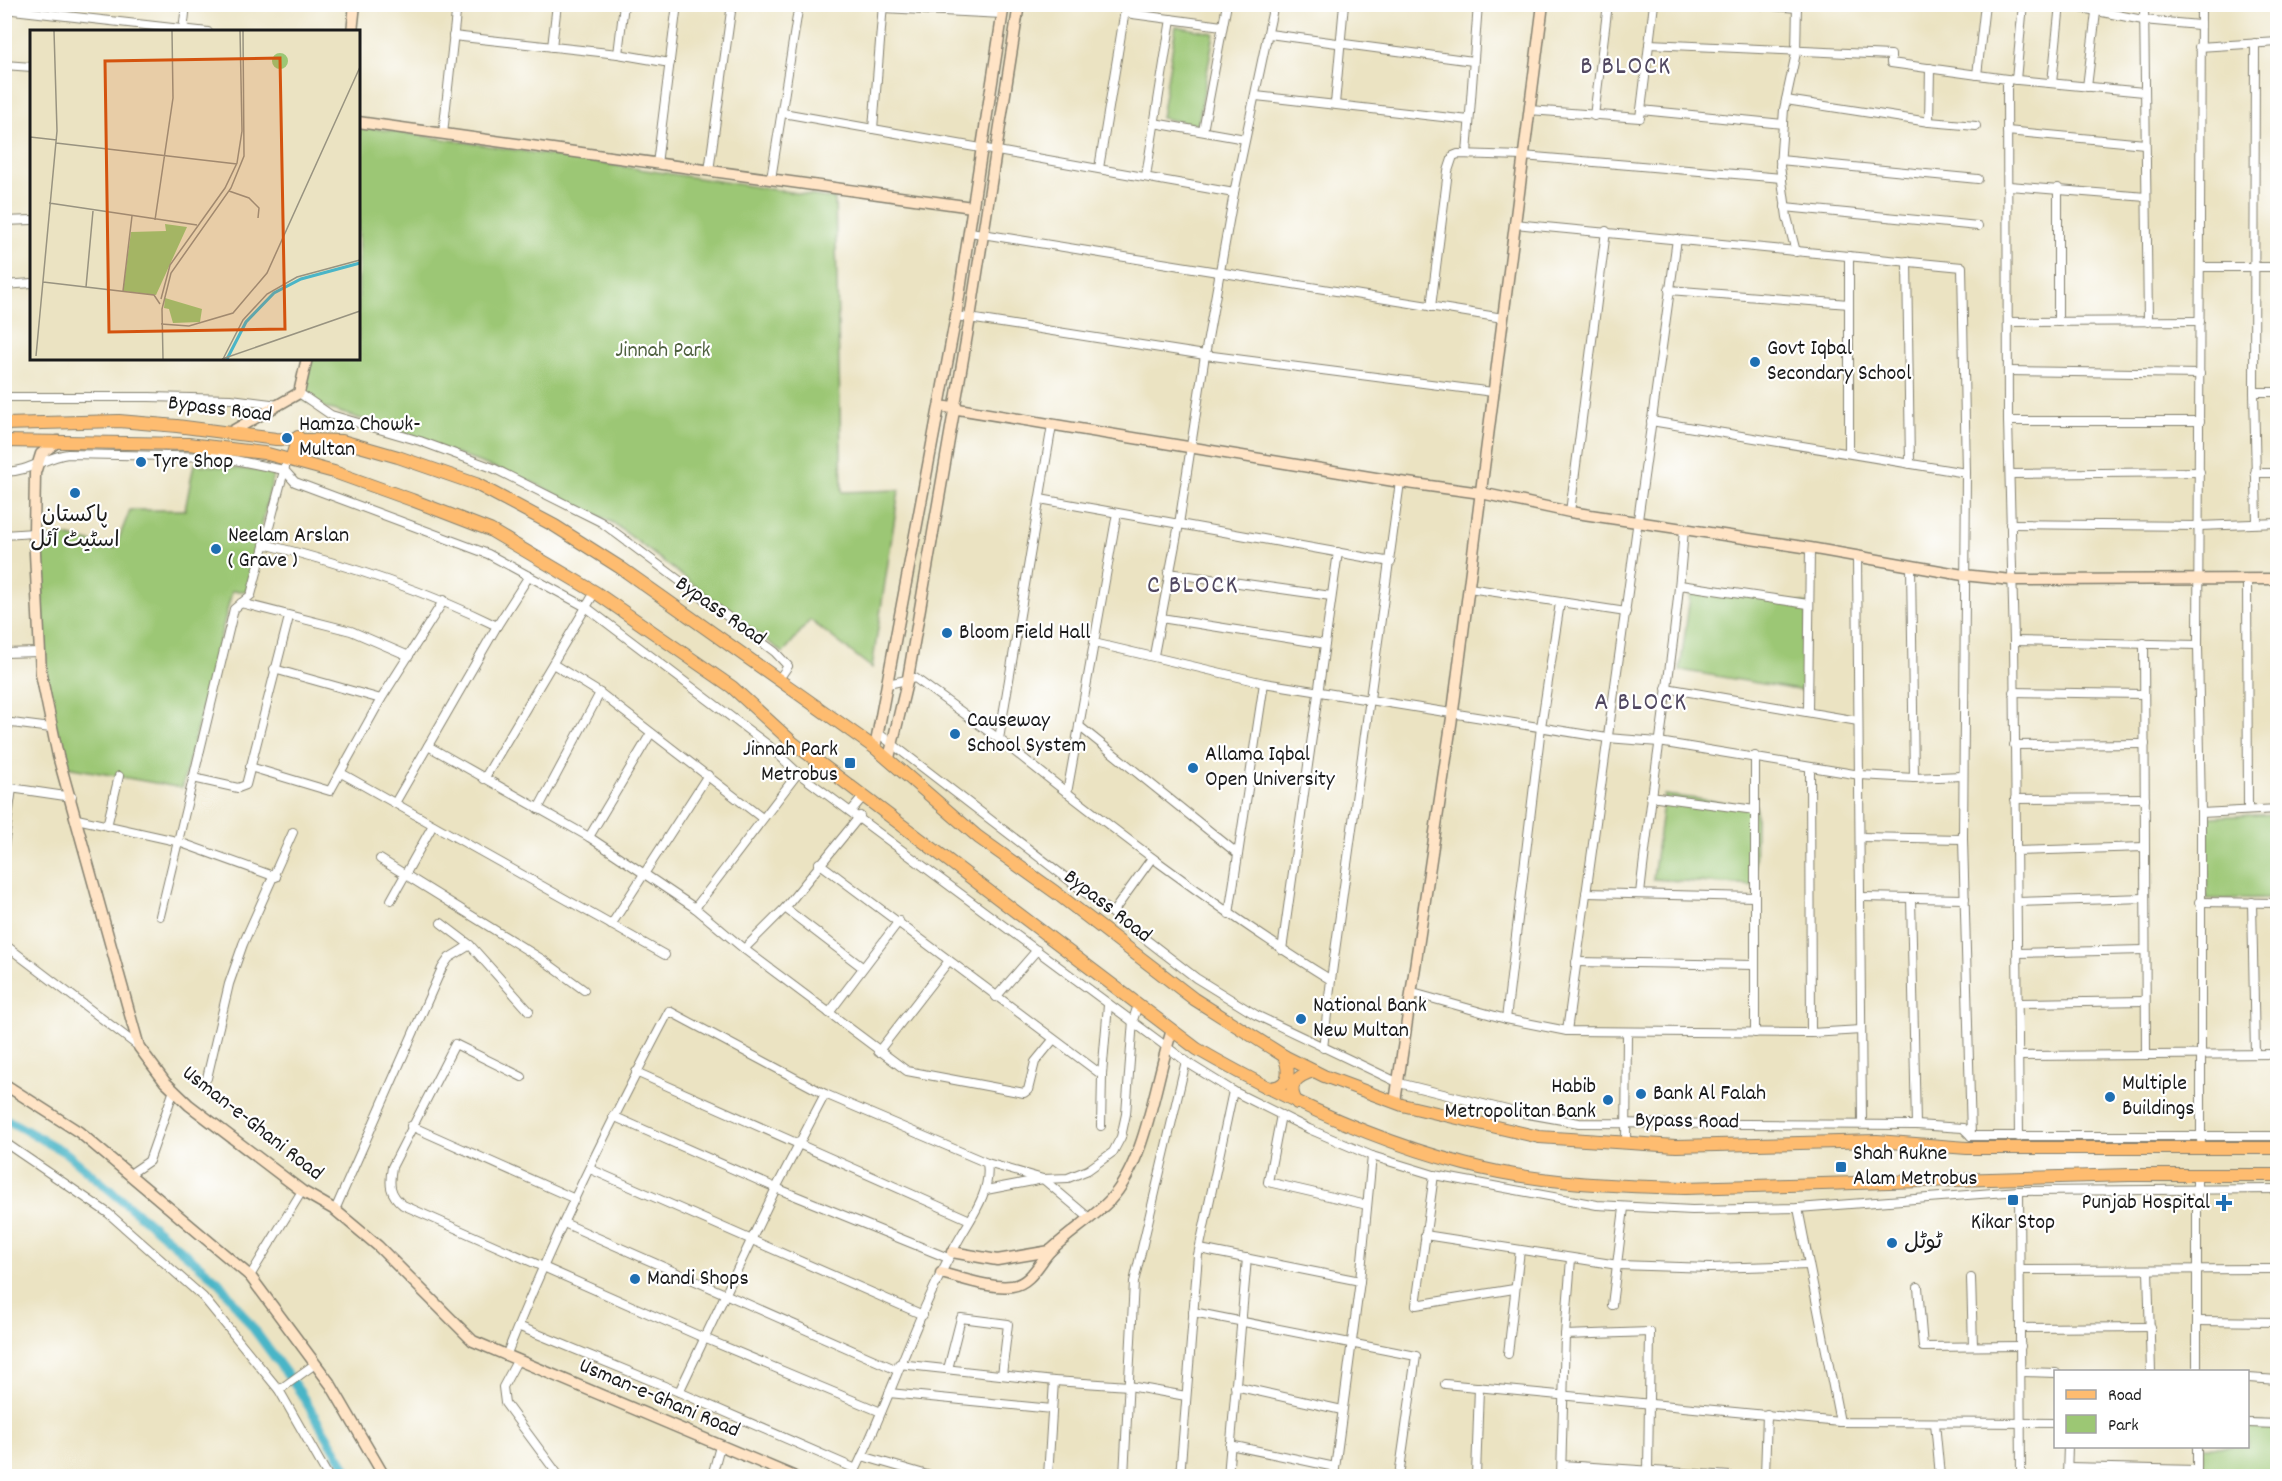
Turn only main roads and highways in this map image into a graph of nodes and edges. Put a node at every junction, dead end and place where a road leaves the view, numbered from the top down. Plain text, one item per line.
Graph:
1 (355, 4) edge
2 (1019, 4) edge
3 (1543, 4) edge
4 (1003, 9) edge
5 (352, 30) edge
6 (360, 122) edge
7 (972, 207) junction
8 (307, 360) edge
9 (940, 406) junction
10 (953, 408) junction
11 (4, 423) edge
12 (229, 434) junction
13 (298, 437) junction
14 (4, 441) edge
15 (58, 441) junction
16 (287, 463) junction
17 (1480, 493) junction
18 (2277, 579) edge
19 (875, 748) junction
20 (889, 758) junction
21 (1172, 1030) junction
22 (1284, 1056) junction
23 (1314, 1071) junction
24 (4, 1084) edge
25 (1268, 1088) junction
26 (1395, 1102) junction
27 (1297, 1103) junction
28 (2277, 1148) edge
29 (2277, 1175) edge
30 (1050, 1251) junction
31 (950, 1255) road end
32 (941, 1273) road end
33 (384, 1476) edge
34 (793, 1476) edge

1 - 5 main road
2 - 10 main road
3 - 17 main road
4 - 7 main road
6 - 7 main road
7 - 9 main road
8 - 12 main road
9 - 10 main road
9 - 19 main road
10 - 17 main road
10 - 20 main road
11 - 12 main road, Bypass Road
12 - 13 main road, Bypass Road
13 - 16 main road
13 - 19 main road, Bypass Road
14 - 15 main road
15 - 16 main road
15 - 34 main road, Usman-e-Ghani Road
16 - 21 main road
17 - 18 main road
17 - 26 main road
19 - 20 main road, Bypass Road
20 - 22 main road, Bypass Road
21 - 25 main road
21 - 30 main road
22 - 23 main road, Bypass Road
22 - 25 main road
23 - 26 main road, Bypass Road
23 - 27 main road
24 - 33 main road
25 - 27 main road
26 - 28 main road, Bypass Road
27 - 29 main road
30 - 31 main road
30 - 32 main road

